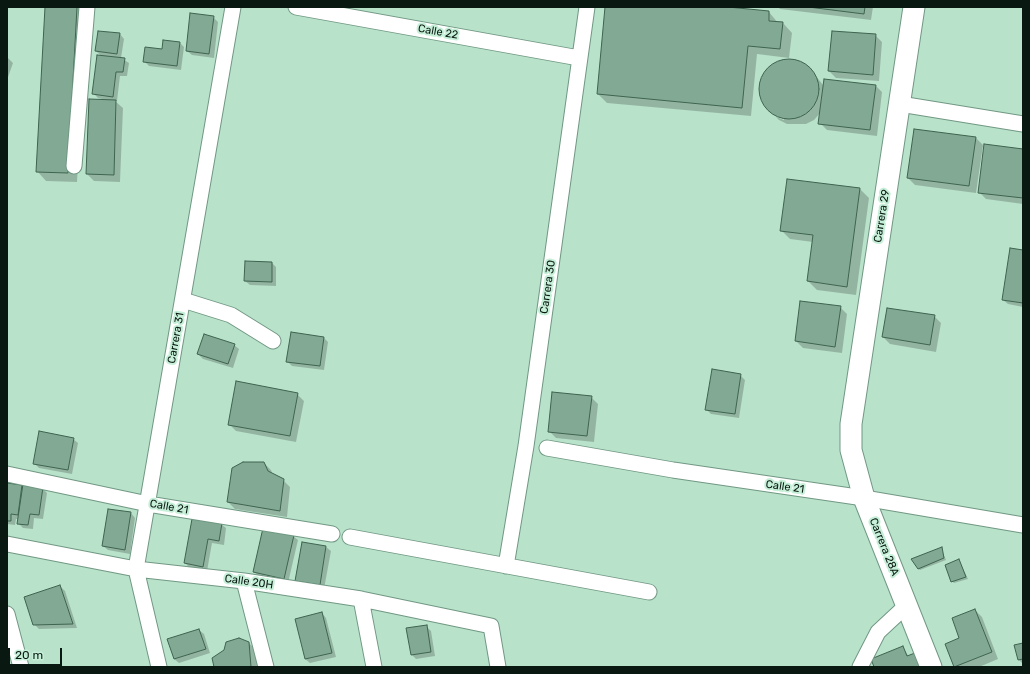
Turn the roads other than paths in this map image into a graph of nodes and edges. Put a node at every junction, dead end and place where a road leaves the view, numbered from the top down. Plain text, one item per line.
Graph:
1 (87, 7) edge
2 (233, 7) edge
3 (296, 7) edge
4 (587, 7) edge
5 (914, 7) edge
6 (579, 58) junction
7 (900, 104) junction
8 (1023, 124) edge
9 (74, 166) dead end
10 (183, 300) junction
11 (273, 341) dead end
12 (851, 424) joint
13 (547, 448) dead end
14 (7, 474) edge
15 (864, 498) junction
16 (148, 504) junction
17 (1023, 525) edge
18 (332, 534) dead end
19 (350, 537) dead end
20 (7, 544) edge
21 (506, 566) junction
22 (136, 569) junction
23 (244, 580) junction
24 (649, 592) dead end
25 (361, 599) junction
26 (907, 606) junction
27 (7, 614) edge
28 (21, 667) edge
29 (159, 667) edge
30 (266, 667) edge
31 (374, 667) edge
32 (498, 667) edge
33 (860, 667) edge
34 (931, 667) edge

1 - 9 street
2 - 10 street, Carrera 31
3 - 6 street, Calle 22
4 - 6 street, Carrera 30
5 - 7 street, Carrera 29
6 - 21 street, Carrera 30
7 - 8 street
7 - 12 street, Carrera 29
10 - 11 street
10 - 16 street, Carrera 31
12 - 15 street, Carrera 28A
13 - 15 street, Calle 21
14 - 16 street, Calle 21
15 - 17 street, Calle 21
15 - 26 street, Carrera 28A
16 - 18 street, Calle 21
16 - 22 street, Carrera 31
19 - 21 street
20 - 22 street, Calle 20H
21 - 24 street
22 - 23 street, Calle 20H
22 - 29 street, Carrera 31
23 - 25 street, Calle 20H
23 - 30 street
25 - 31 street
25 - 32 street, Calle 20H
26 - 33 street
26 - 34 street, Carrera 28A
27 - 28 street

